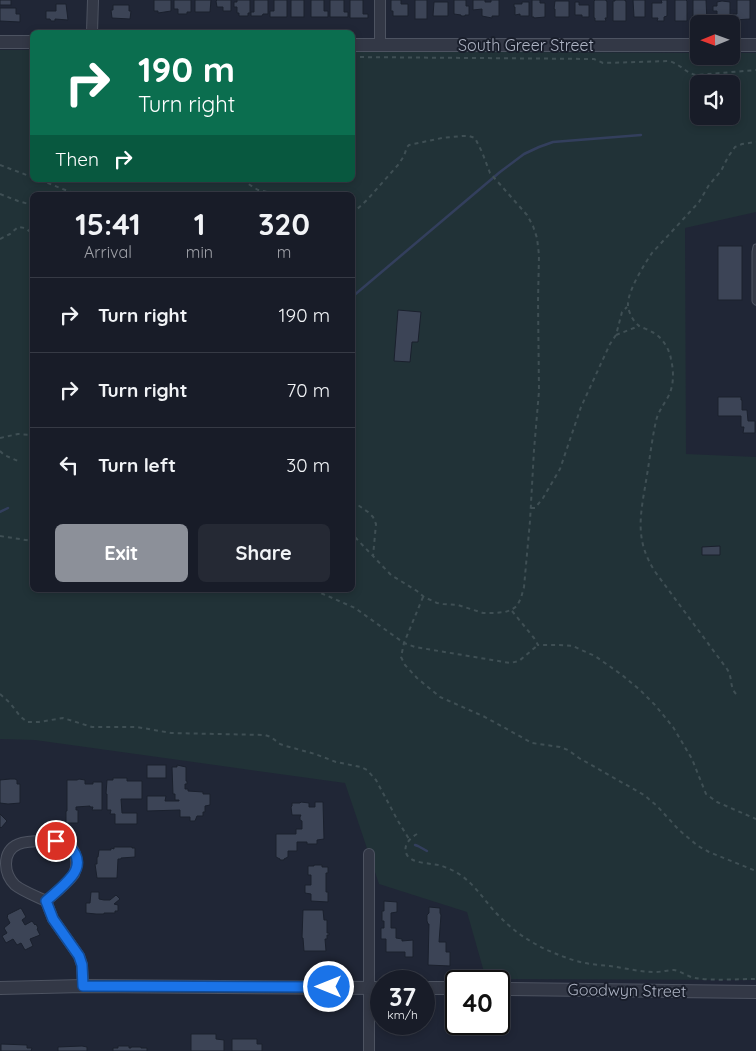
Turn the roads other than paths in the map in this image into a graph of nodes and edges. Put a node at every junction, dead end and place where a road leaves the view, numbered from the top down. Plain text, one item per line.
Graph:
1 (93, 0) edge
2 (380, 0) edge
3 (92, 30) edge
4 (0, 42) edge
5 (30, 42) edge
6 (355, 44) edge
7 (690, 44) edge
8 (380, 45) junction
9 (740, 45) edge
10 (756, 45) edge
11 (756, 247) edge
12 (756, 302) edge
13 (369, 854) dead end
14 (46, 901) junction
15 (374, 970) edge
16 (83, 986) junction
17 (370, 987) edge
18 (0, 988) edge
19 (510, 989) edge
20 (756, 992) edge
21 (370, 1035) edge
22 (369, 1051) edge

1 - 3 street
2 - 8 street
4 - 5 street
6 - 8 street, South Greer Street
7 - 8 street, South Greer Street
9 - 10 street
11 - 12 lane
13 - 15 street
14 - 14 street
14 - 16 street
16 - 17 street
16 - 18 street
19 - 20 street, Goodwyn Street
21 - 22 street

